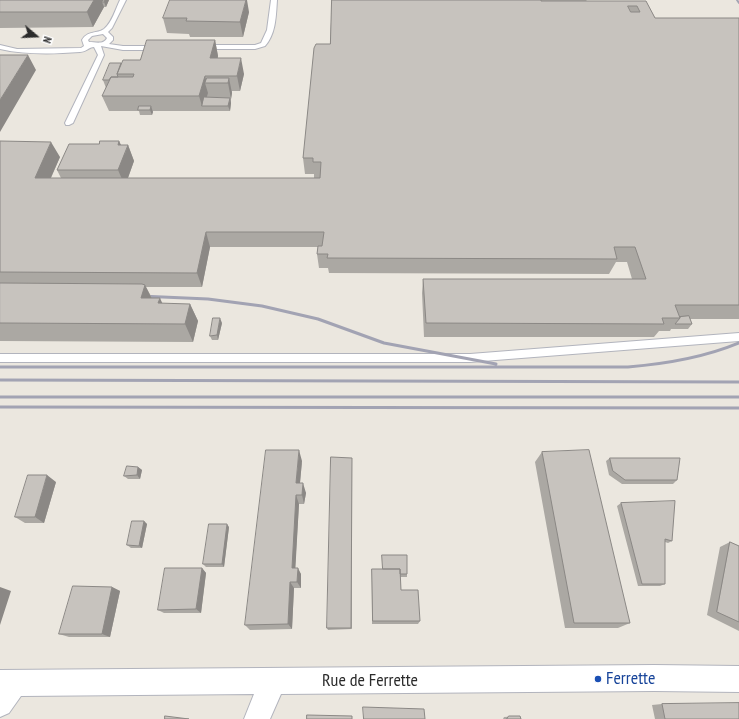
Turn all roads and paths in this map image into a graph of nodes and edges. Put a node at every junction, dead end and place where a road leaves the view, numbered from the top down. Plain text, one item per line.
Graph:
1 (123, 0) edge
2 (274, 0) edge
3 (104, 32) junction
4 (97, 44) junction
5 (0, 47) edge
6 (198, 47) edge
7 (167, 48) edge
8 (69, 123) dead end
9 (739, 337) edge
10 (0, 358) edge
11 (739, 679) edge
12 (272, 682) junction
13 (5, 690) edge
14 (258, 719) edge

1 - 3 lane
2 - 6 lane
3 - 4 lane
3 - 4 lane
4 - 5 lane
4 - 7 lane
4 - 8 lane
9 - 10 lane
11 - 12 street, Rue de Ferrette
12 - 13 street, Rue de Ferrette
12 - 14 street

